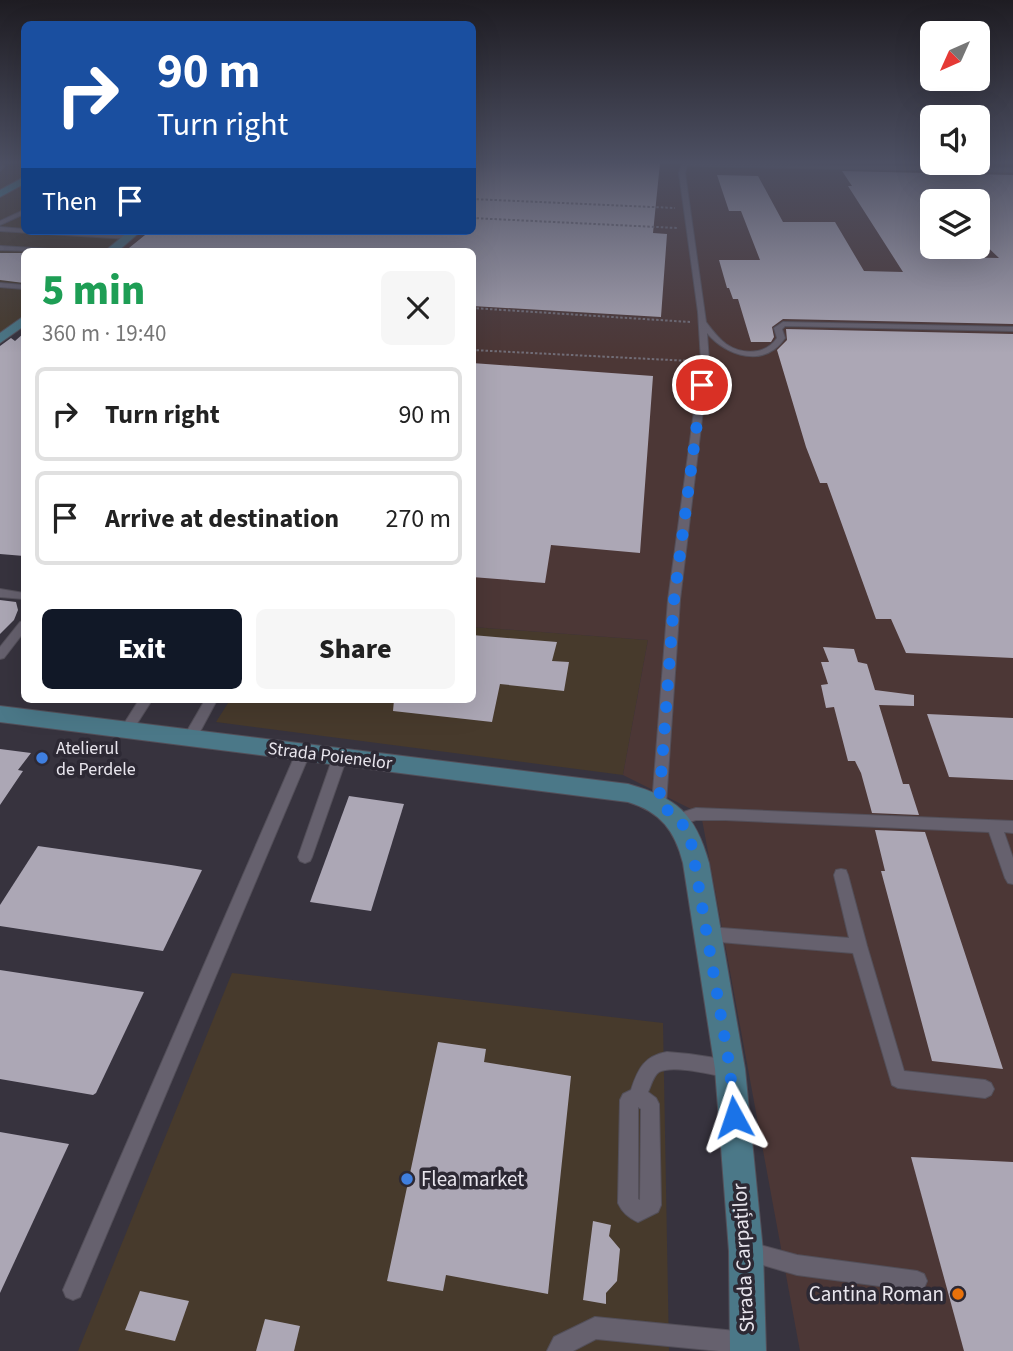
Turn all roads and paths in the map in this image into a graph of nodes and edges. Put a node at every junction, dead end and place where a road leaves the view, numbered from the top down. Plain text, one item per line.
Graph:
1 (631, 226) edge
2 (0, 229) edge
3 (690, 229) joint
4 (21, 231) edge
5 (131, 235) edge
6 (0, 248) edge
7 (115, 248) edge
8 (21, 249) edge
9 (0, 285) edge
10 (21, 287) edge
11 (476, 308) edge
12 (21, 322) edge
13 (703, 323) junction
14 (1013, 329) edge
15 (0, 339) edge
16 (476, 350) edge
17 (705, 361) junction
18 (0, 593) edge
19 (21, 596) edge
20 (21, 629) edge
21 (0, 655) edge
22 (144, 703) edge
23 (209, 703) edge
24 (0, 714) edge
25 (126, 730) junction
26 (190, 738) junction
27 (303, 753) junction
28 (340, 758) junction
29 (659, 804) junction
30 (680, 819) junction
31 (994, 826) junction
32 (1013, 827) edge
33 (305, 857) dead end
34 (841, 875) dead end
35 (1013, 877) edge
36 (708, 934) junction
37 (859, 946) junction
38 (730, 1069) junction
39 (985, 1090) dead end
40 (638, 1097) junction
41 (746, 1251) junction
42 (917, 1281) dead end
43 (73, 1290) dead end
44 (748, 1347) edge
45 (558, 1351) edge

1 - 3 path
2 - 4 lane
3 - 13 lane
5 - 7 main road
6 - 8 lane
9 - 10 lane
11 - 13 path
12 - 15 main road
13 - 14 lane
13 - 17 lane
16 - 17 path
17 - 29 lane
18 - 19 lane
20 - 21 lane
22 - 25 lane
23 - 26 lane
24 - 25 main road, Strada Poienelor
25 - 26 main road, Strada Poienelor
26 - 27 main road, Strada Poienelor
27 - 28 main road, Strada Poienelor
27 - 43 lane
28 - 29 main road, Strada Poienelor
28 - 33 lane
29 - 30 main road
30 - 31 lane
30 - 36 main road, Strada Carpaților
31 - 32 lane
31 - 35 lane
34 - 37 lane
36 - 37 lane
36 - 38 main road, Strada Carpaților
37 - 39 lane
38 - 40 lane
38 - 41 main road, Strada Carpaților
40 - 40 lane
41 - 42 lane
41 - 44 main road, Strada Carpaților
44 - 45 lane

